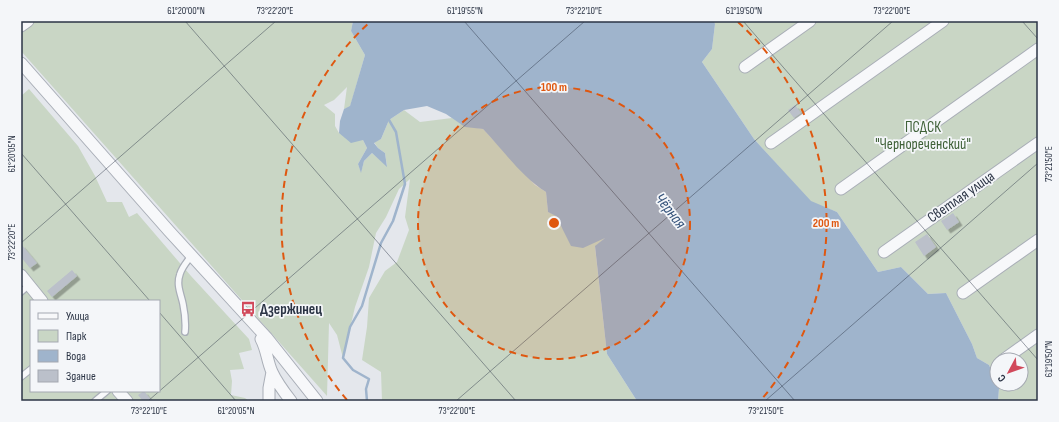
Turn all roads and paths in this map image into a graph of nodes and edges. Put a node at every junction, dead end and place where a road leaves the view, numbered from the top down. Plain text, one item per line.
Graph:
1 (28, 21) edge
2 (810, 21) edge
3 (943, 21) edge
4 (21, 26) edge
5 (1038, 49) edge
6 (21, 63) edge
7 (745, 67) dead end
8 (771, 143) dead end
9 (1038, 143) edge
10 (841, 189) dead end
11 (1038, 240) edge
12 (884, 252) dead end
13 (191, 256) junction
14 (21, 275) edge
15 (25, 288) edge
16 (963, 294) dead end
17 (41, 300) edge
18 (252, 323) junction
19 (185, 332) dead end
20 (1038, 335) edge
21 (1014, 352) edge
22 (30, 370) edge
23 (272, 372) junction
24 (21, 377) edge
25 (106, 392) edge
26 (119, 392) edge
27 (95, 401) edge
28 (127, 401) edge
29 (269, 401) edge
30 (291, 401) edge
31 (317, 401) edge

1 - 4 street
2 - 7 street
3 - 8 street
5 - 10 street
6 - 13 street
9 - 12 street, Светлая улица
11 - 16 street
13 - 18 street
13 - 19 lane
14 - 15 street
15 - 17 street
18 - 23 street
18 - 31 street
20 - 21 street
22 - 24 lane
23 - 29 street
23 - 30 street
25 - 27 lane
26 - 28 street

